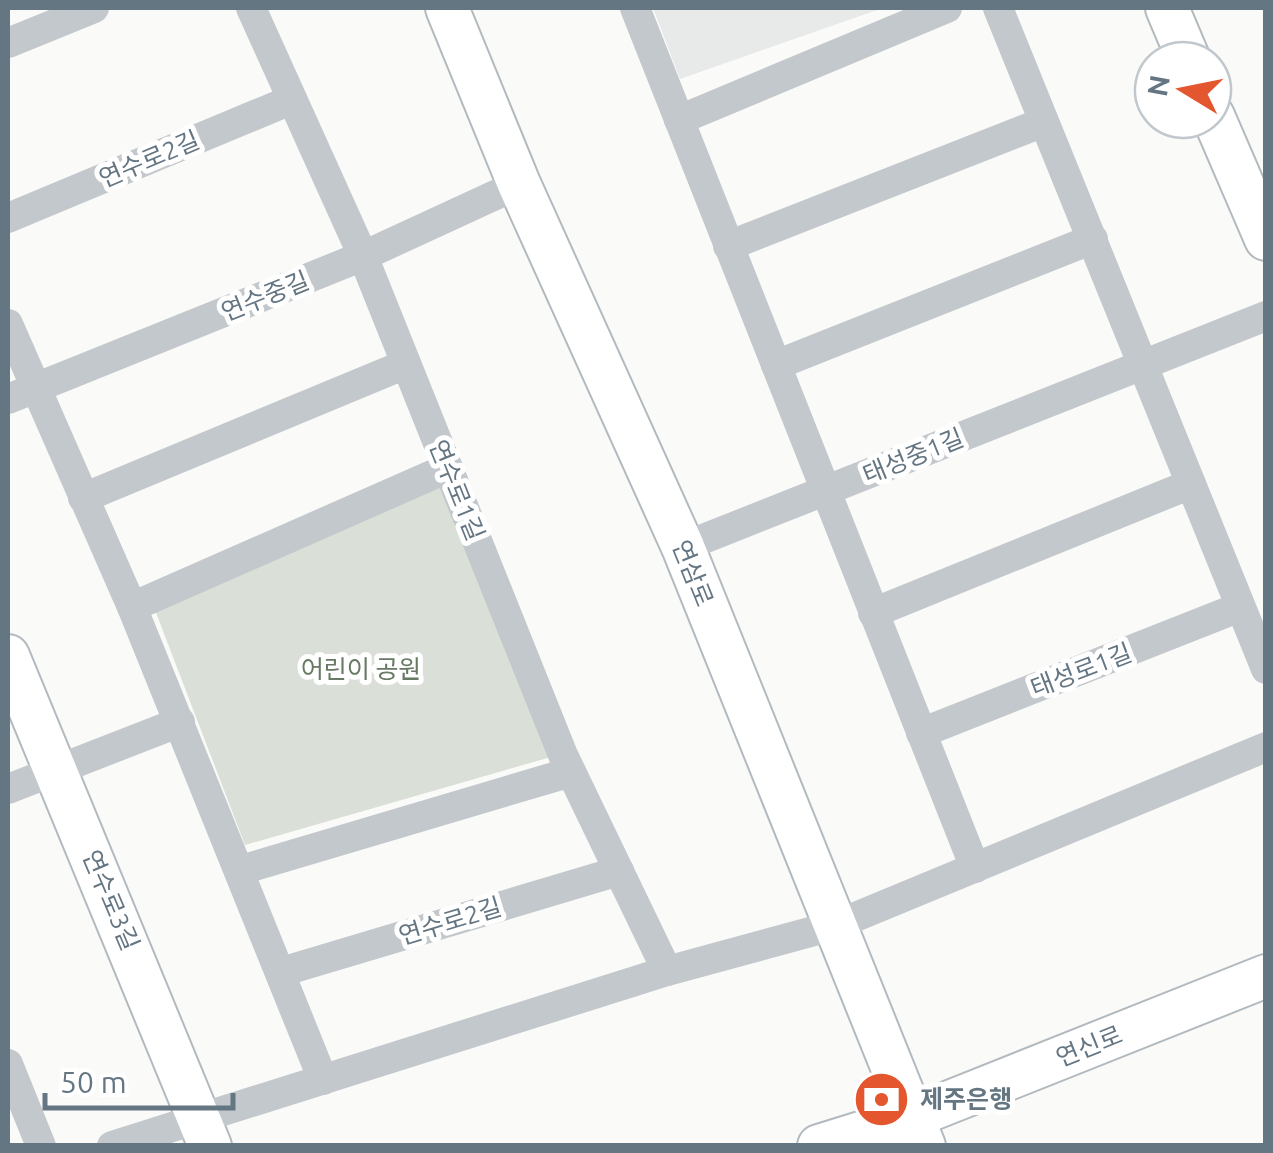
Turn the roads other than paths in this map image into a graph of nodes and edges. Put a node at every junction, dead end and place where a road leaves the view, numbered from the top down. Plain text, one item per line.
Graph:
1 (94, 8) edge
2 (250, 8) edge
3 (447, 8) edge
4 (635, 8) edge
5 (947, 8) edge
6 (998, 8) edge
7 (1167, 8) edge
8 (1181, 40) edge
9 (8, 44) edge
10 (292, 100) junction
11 (679, 120) junction
12 (1044, 122) junction
13 (1223, 140) edge
14 (519, 184) junction
15 (8, 218) edge
16 (1092, 239) junction
17 (1266, 240) edge
18 (728, 246) junction
19 (362, 256) junction
20 (1266, 316) edge
21 (8, 324) edge
22 (406, 364) junction
23 (1144, 364) junction
24 (776, 365) junction
25 (21, 394) edge
26 (448, 468) junction
27 (1191, 484) junction
28 (826, 491) junction
29 (83, 498) junction
30 (683, 547) junction
31 (132, 607) junction
32 (1240, 607) junction
33 (874, 612) junction
34 (8, 656) edge
35 (1266, 670) edge
36 (180, 722) junction
37 (921, 733) junction
38 (1266, 747) edge
39 (56, 769) junction
40 (571, 772) junction
41 (8, 789) edge
42 (975, 868) junction
43 (241, 870) junction
44 (618, 871) junction
45 (836, 925) junction
46 (667, 971) junction
47 (281, 972) junction
48 (1266, 976) edge
49 (8, 1064) edge
50 (324, 1080) junction
51 (918, 1131) edge
52 (205, 1132) edge
53 (41, 1146) edge
54 (112, 1146) edge
55 (819, 1146) edge

1 - 9 street
2 - 10 street, 연수로1길
3 - 14 main road, 연삼로
4 - 11 street
5 - 11 street
6 - 12 street
7 - 8 main road
10 - 15 street, 연수로2길
10 - 19 street, 연수로1길
11 - 18 street
12 - 16 street
12 - 18 street
13 - 17 main road
14 - 19 street, 연수중길
14 - 30 main road, 연삼로
16 - 23 street
16 - 24 street
18 - 24 street
19 - 22 street, 연수로1길
19 - 25 street, 연수중길
20 - 23 street, 태성중1길
21 - 25 street
22 - 26 street, 연수로1길
22 - 29 street
23 - 27 street
23 - 28 street, 태성중1길
24 - 28 street
25 - 29 street
26 - 31 street
26 - 40 street, 연수로1길
27 - 32 street
27 - 33 street
28 - 30 street, 태성중1길
28 - 33 street
29 - 31 street
30 - 45 main road, 연삼로
31 - 36 street
32 - 35 street
32 - 37 street, 태성로1길
33 - 37 street
34 - 39 main road, 연수로3길
36 - 39 street
36 - 43 street
37 - 42 street
38 - 42 street
39 - 41 street
39 - 52 main road, 연수로3길
40 - 43 street
40 - 44 street, 연수로1길
42 - 45 street
43 - 47 street
44 - 46 street, 연수로1길
44 - 47 street, 연수로2길
45 - 46 street
45 - 51 main road, 연삼로
46 - 50 street
47 - 50 street
48 - 51 main road, 연신로
49 - 53 street
50 - 52 street
51 - 55 main road, 연신로
52 - 54 street

